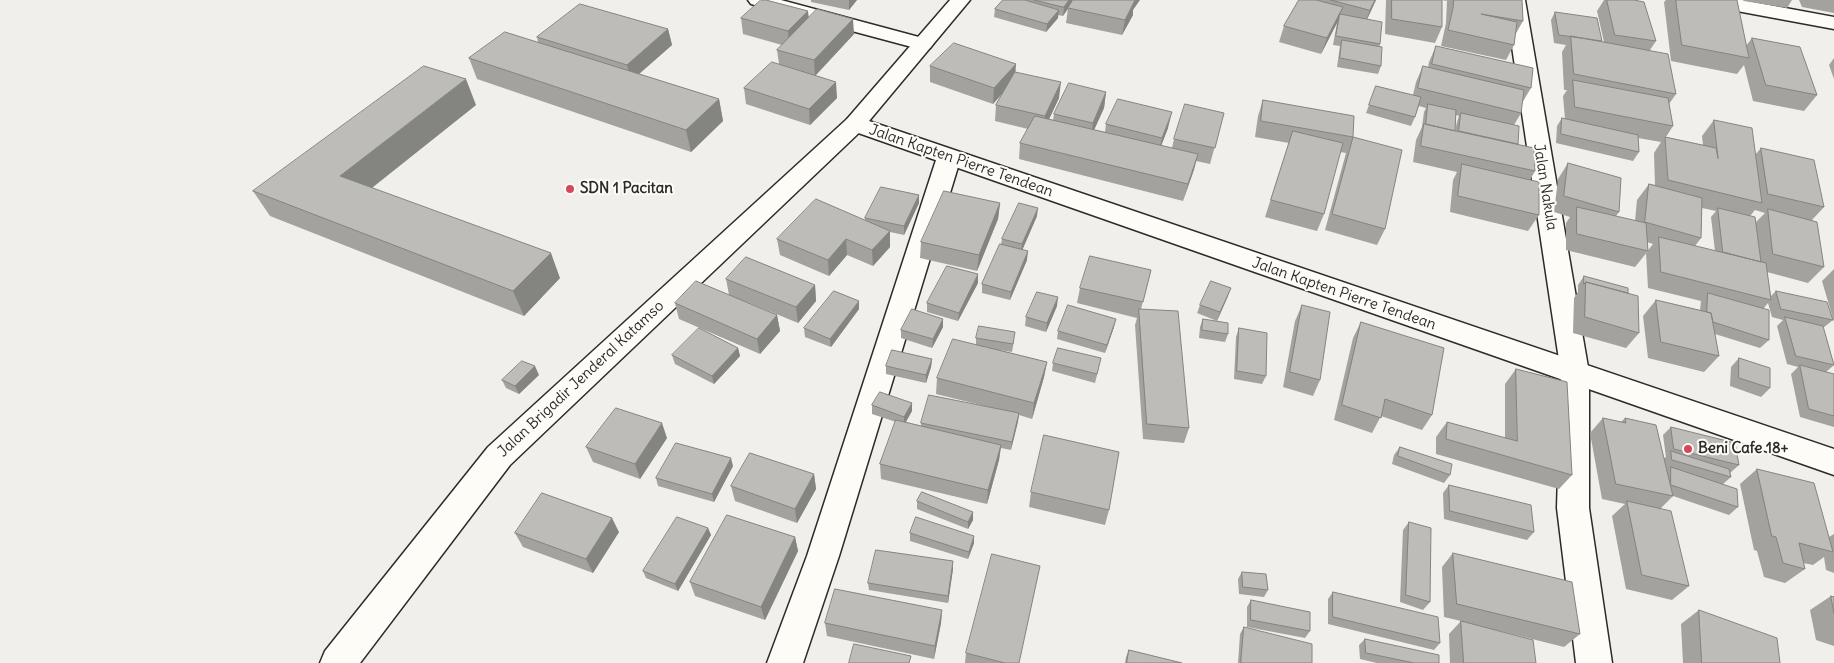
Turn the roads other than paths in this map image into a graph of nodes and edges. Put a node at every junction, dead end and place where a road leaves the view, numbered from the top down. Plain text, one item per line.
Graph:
1 (758, 0) edge
2 (960, 0) edge
3 (1515, 0) edge
4 (1710, 0) edge
5 (1834, 23) edge
6 (923, 44) junction
7 (855, 124) junction
8 (948, 157) junction
9 (1575, 373) junction
10 (1834, 462) edge
11 (339, 663) edge
12 (785, 663) edge
13 (1594, 663) edge

1 - 6 street
2 - 6 street, Jalan Brigadir Jenderal Katamso
3 - 9 street, Jalan Nakula
4 - 5 street
6 - 7 street, Jalan Brigadir Jenderal Katamso
7 - 8 street, Jalan Kapten Pierre Tendean
7 - 11 street, Jalan Brigadir Jenderal Katamso
8 - 9 street, Jalan Kapten Pierre Tendean
8 - 12 street
9 - 10 street, Jalan Kapten Pierre Tendean
9 - 13 street, Jalan Nakula

